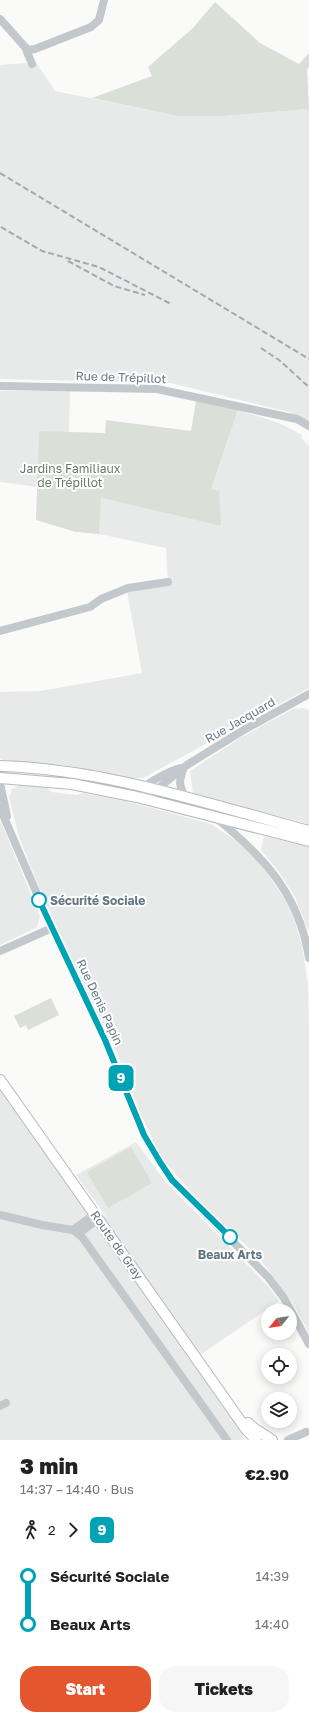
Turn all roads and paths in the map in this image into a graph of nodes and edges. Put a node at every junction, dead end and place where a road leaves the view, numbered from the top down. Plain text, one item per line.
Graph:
1 (104, 0) edge
2 (0, 19) edge
3 (25, 47) junction
4 (32, 64) dead end
5 (0, 386) edge
6 (309, 426) edge
7 (168, 582) dead end
8 (0, 631) edge
9 (309, 694) edge
10 (0, 766) edge
11 (184, 767) junction
12 (0, 778) edge
13 (0, 783) edge
14 (143, 787) junction
15 (156, 790) junction
16 (186, 798) junction
17 (145, 799) junction
18 (0, 808) edge
19 (216, 818) junction
20 (309, 831) edge
21 (10, 832) junction
22 (309, 841) edge
23 (52, 928) junction
24 (0, 951) edge
25 (309, 958) edge
26 (0, 1080) edge
27 (0, 1215) edge
28 (95, 1218) junction
29 (76, 1232) junction
30 (309, 1344) edge
31 (234, 1410) junction
32 (308, 1431) edge
33 (227, 1440) edge
34 (256, 1440) edge
35 (272, 1440) edge
36 (288, 1440) edge
37 (301, 1440) edge

1 - 3 street
2 - 3 street
3 - 4 street
5 - 6 street, Rue de Trépillot
7 - 8 street
9 - 11 street, Rue Jacquard
10 - 14 main road
11 - 14 street, Rue Jacquard
11 - 15 street, Rue Jacquard
11 - 16 street
12 - 17 main road
13 - 21 street, Rue Denis Papin
14 - 15 main road
14 - 17 street
15 - 16 main road
15 - 17 street, Rue Jacquard
16 - 20 main road
17 - 19 main road
18 - 21 street, Rue Denis Papin
19 - 22 main road
19 - 25 street
21 - 23 street, Rue Denis Papin
23 - 24 street
23 - 30 street, Rue Denis Papin
26 - 28 main road, Route de Gray
27 - 29 street
28 - 29 street
28 - 31 main road, Route de Gray
29 - 33 street
31 - 34 main road, Route de Gray
31 - 35 main road, Route de Gray
32 - 36 street
32 - 37 street

